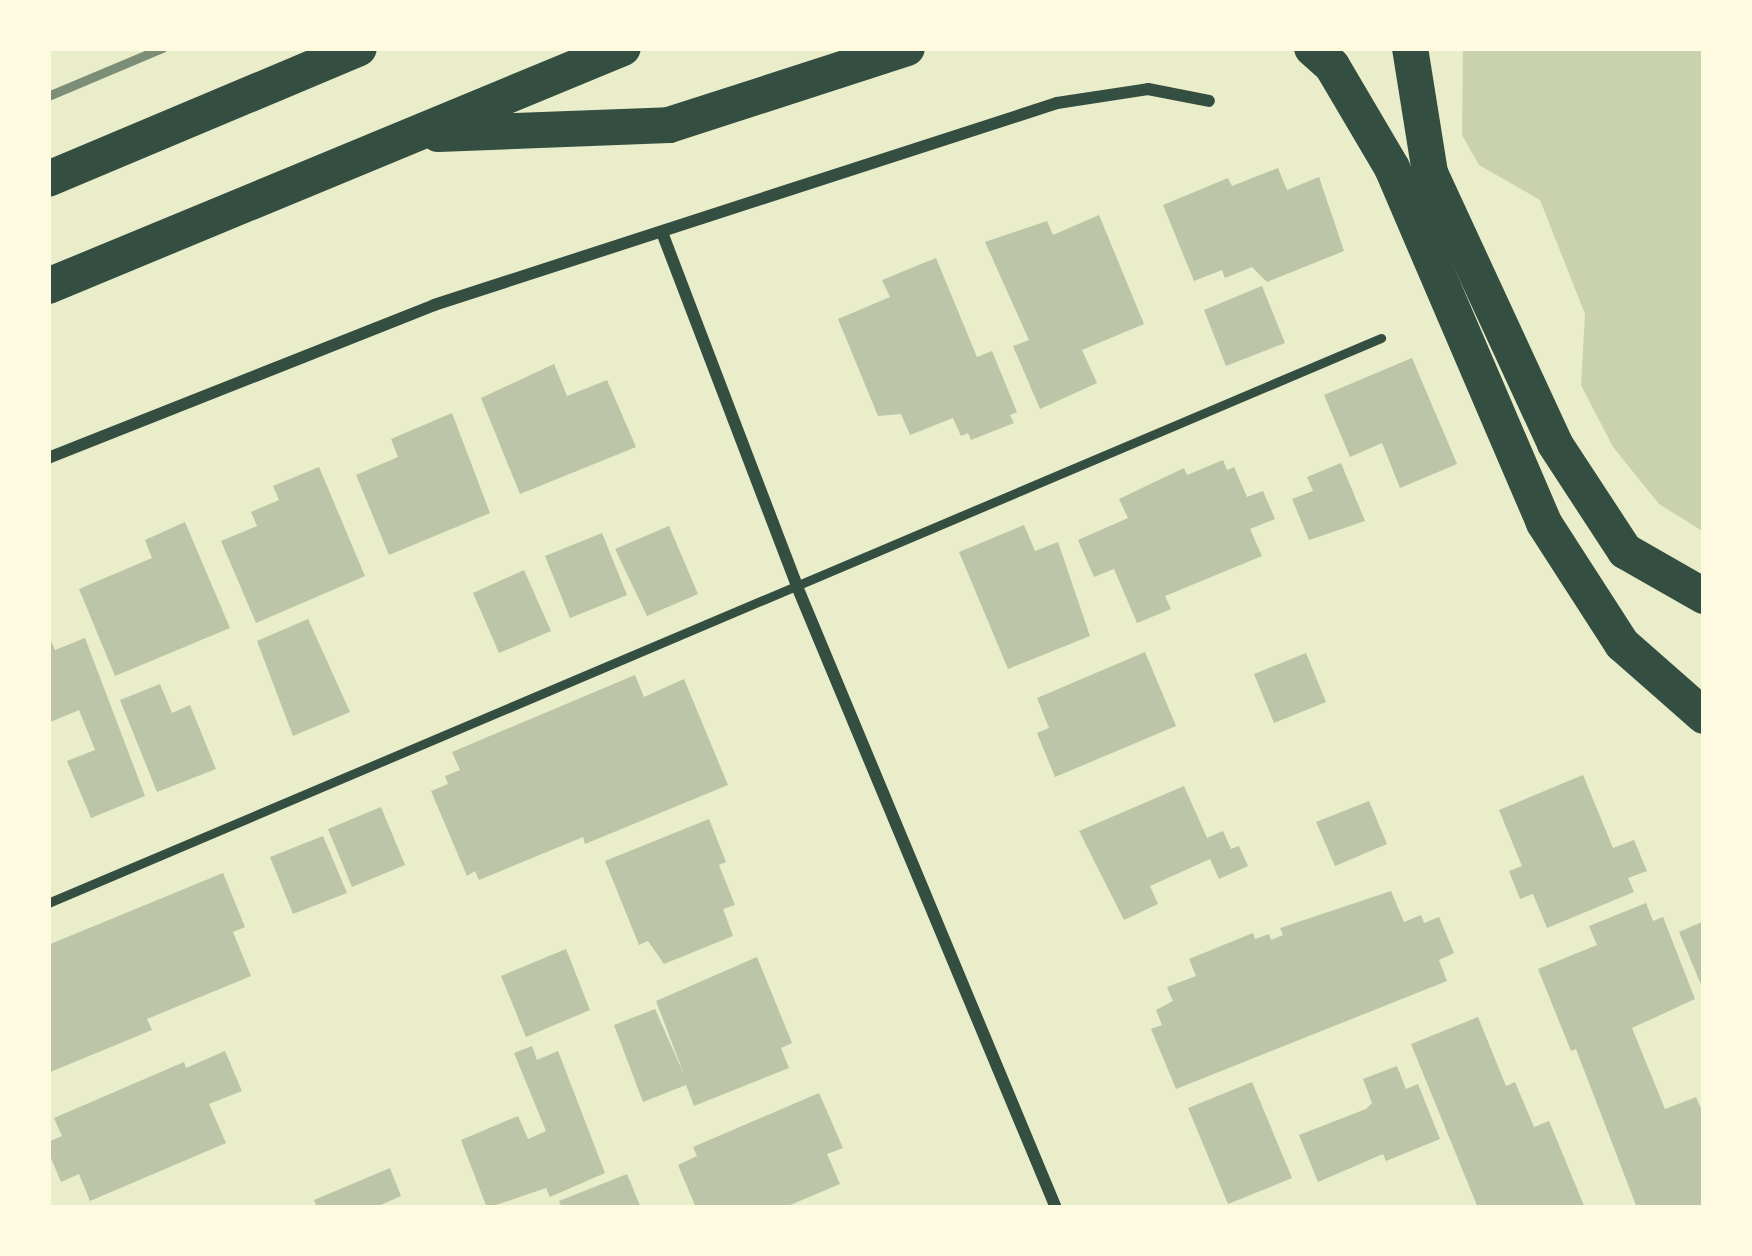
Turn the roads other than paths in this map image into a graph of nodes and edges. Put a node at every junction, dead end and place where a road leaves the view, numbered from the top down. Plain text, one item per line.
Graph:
1 (359, 48) edge
2 (623, 48) edge
3 (908, 48) edge
4 (1312, 48) edge
5 (1410, 48) edge
6 (1209, 100) dead end
7 (417, 135) junction
8 (48, 179) edge
9 (663, 235) junction
10 (48, 286) edge
11 (1381, 338) dead end
12 (48, 458) edge
13 (796, 584) junction
14 (1704, 596) edge
15 (1704, 716) edge
16 (48, 903) edge
17 (1056, 1208) edge

1 - 8 highway
2 - 7 highway
3 - 7 highway
4 - 15 highway
5 - 14 highway
6 - 9 street
7 - 10 highway
9 - 12 street
9 - 13 street
11 - 13 lane
13 - 16 lane
13 - 17 street

